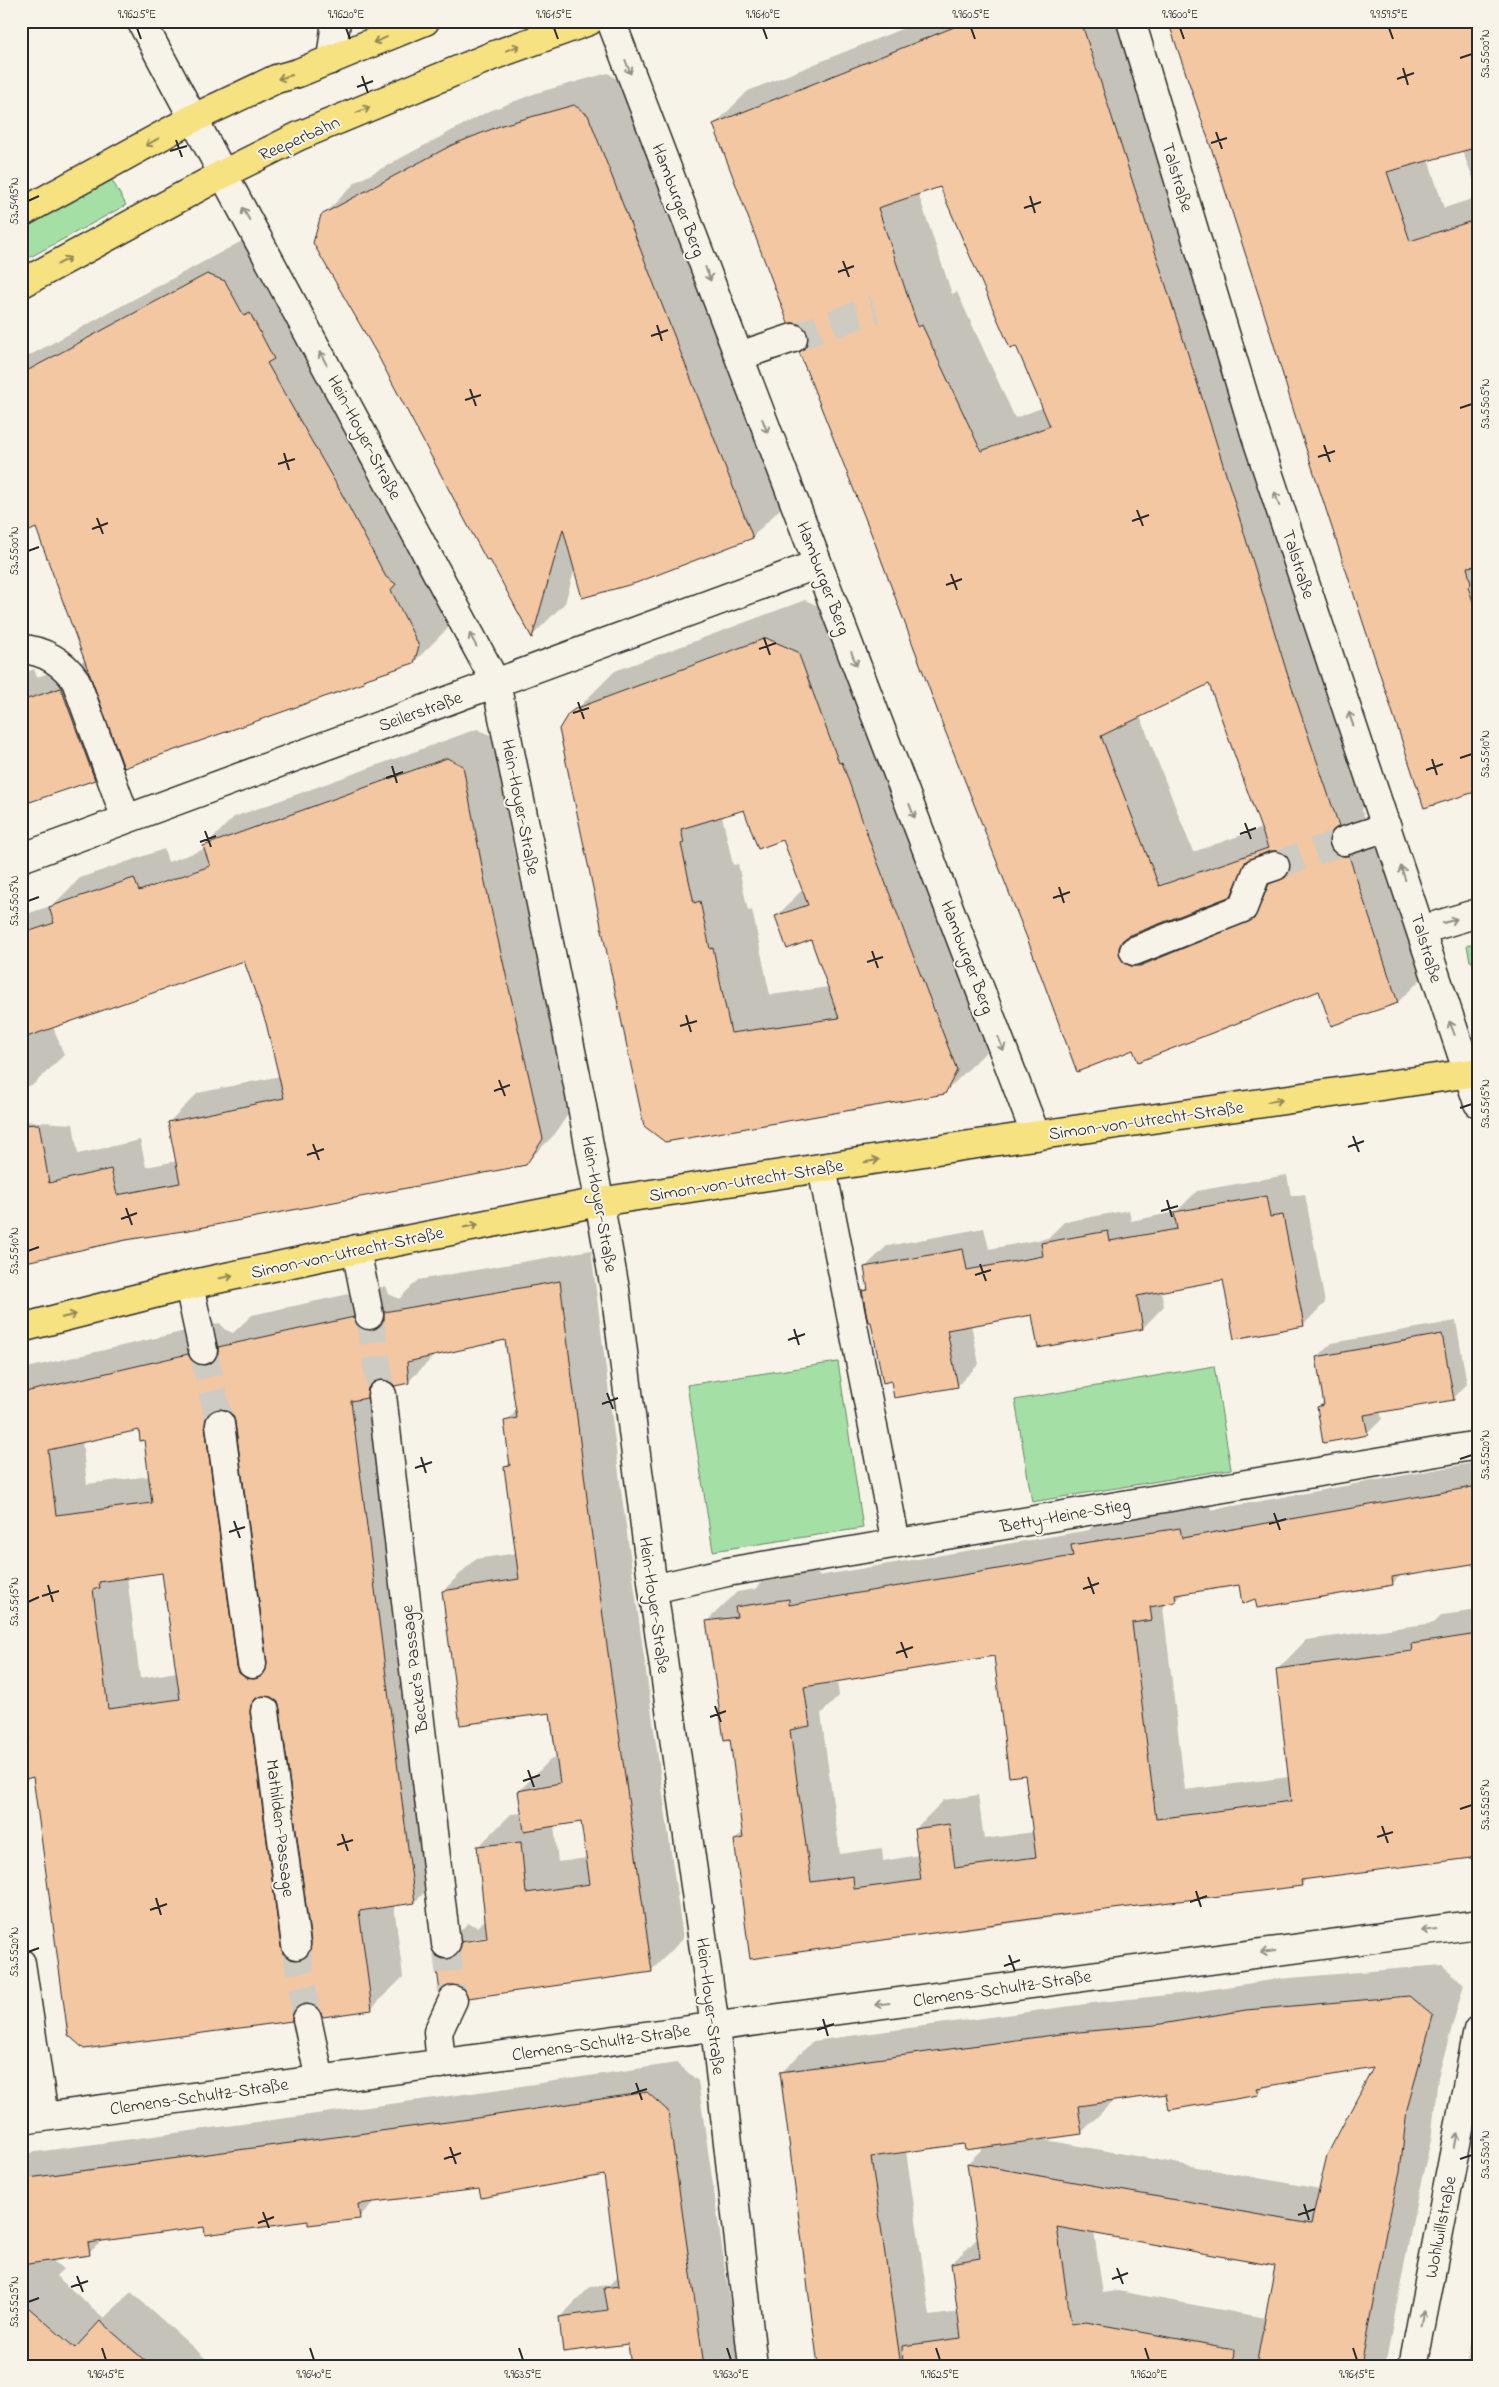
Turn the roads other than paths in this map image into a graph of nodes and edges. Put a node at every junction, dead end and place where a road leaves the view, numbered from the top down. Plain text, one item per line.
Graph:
1 (141, 21) edge
2 (336, 21) edge
3 (425, 21) edge
4 (589, 21) edge
5 (611, 21) edge
6 (1131, 21) edge
7 (331, 60) junction
8 (194, 118) junction
9 (223, 174) junction
10 (21, 213) edge
11 (21, 284) edge
12 (793, 338) tunnel mouth
13 (739, 356) junction
14 (818, 564) junction
15 (21, 649) edge
16 (496, 683) junction
17 (126, 820) junction
18 (1387, 827) junction
19 (1344, 841) tunnel mouth
20 (21, 858) edge
21 (1275, 866) tunnel mouth
22 (1478, 913) edge
23 (1421, 930) junction
24 (1134, 951) dead end
25 (1474, 1073) edge
26 (1478, 1103) edge
27 (1036, 1136) junction
28 (822, 1168) junction
29 (599, 1202) junction
30 (356, 1249) junction
31 (189, 1285) junction
32 (369, 1314) tunnel mouth
33 (21, 1328) edge
34 (203, 1350) tunnel mouth
35 (382, 1395) tunnel mouth
36 (220, 1424) tunnel mouth
37 (1478, 1445) edge
38 (896, 1543) junction
39 (653, 1589) junction
40 (252, 1664) dead end
41 (265, 1711) dead end
42 (1478, 1924) edge
43 (446, 1944) tunnel mouth
44 (296, 1946) tunnel mouth
45 (21, 1963) edge
46 (453, 2000) tunnel mouth
47 (307, 2019) tunnel mouth
48 (715, 2027) junction
49 (1478, 2030) edge
50 (441, 2064) junction
51 (320, 2080) junction
52 (33, 2119) edge
53 (753, 2366) edge
54 (1413, 2366) edge

1 - 8 street, Hein-Hoyer-Straße
2 - 7 street
3 -> 7 main road
9 -> 4 main road, Reeperbahn
5 -> 13 street, Hamburger Berg
18 -> 6 street, Talstraße
7 -> 8 main road
8 - 9 street, Hein-Hoyer-Straße
8 -> 10 main road
11 -> 9 main road, Reeperbahn
16 -> 9 street, Hein-Hoyer-Straße
12 - 13 street
13 -> 14 street, Hamburger Berg
14 - 16 street, Seilerstraße
14 -> 27 street, Hamburger Berg
15 - 17 street
16 - 17 street, Seilerstraße
16 - 29 street, Hein-Hoyer-Straße
17 - 20 street, Seilerstraße
18 - 19 street
23 -> 18 street, Talstraße
21 - 24 street
23 -> 22 street
25 -> 23 street, Talstraße
25 - 26 street, Talstraße
27 -> 25 main road, Simon-von-Utrecht-Straße
28 -> 27 main road, Simon-von-Utrecht-Straße
28 - 29 main road, Simon-von-Utrecht-Straße
28 - 38 street
30 -> 29 main road, Simon-von-Utrecht-Straße
29 - 39 street, Hein-Hoyer-Straße
31 -> 30 main road, Simon-von-Utrecht-Straße
30 - 32 street
33 -> 31 main road, Simon-von-Utrecht-Straße
31 - 34 street
35 - 43 street, Becker's Passage
36 - 40 street
37 - 38 street, Betty-Heine-Stieg
38 - 39 street, Betty-Heine-Stieg
39 - 48 street, Hein-Hoyer-Straße
41 - 44 street, Mathilden-Passage
42 -> 48 street, Clemens-Schultz-Straße
45 - 52 street
46 - 50 street
47 - 51 street
48 - 50 street, Clemens-Schultz-Straße
48 - 53 street, Hein-Hoyer-Straße
54 -> 49 street, Wohlwillstraße
50 - 51 street, Clemens-Schultz-Straße
51 - 52 street, Clemens-Schultz-Straße

